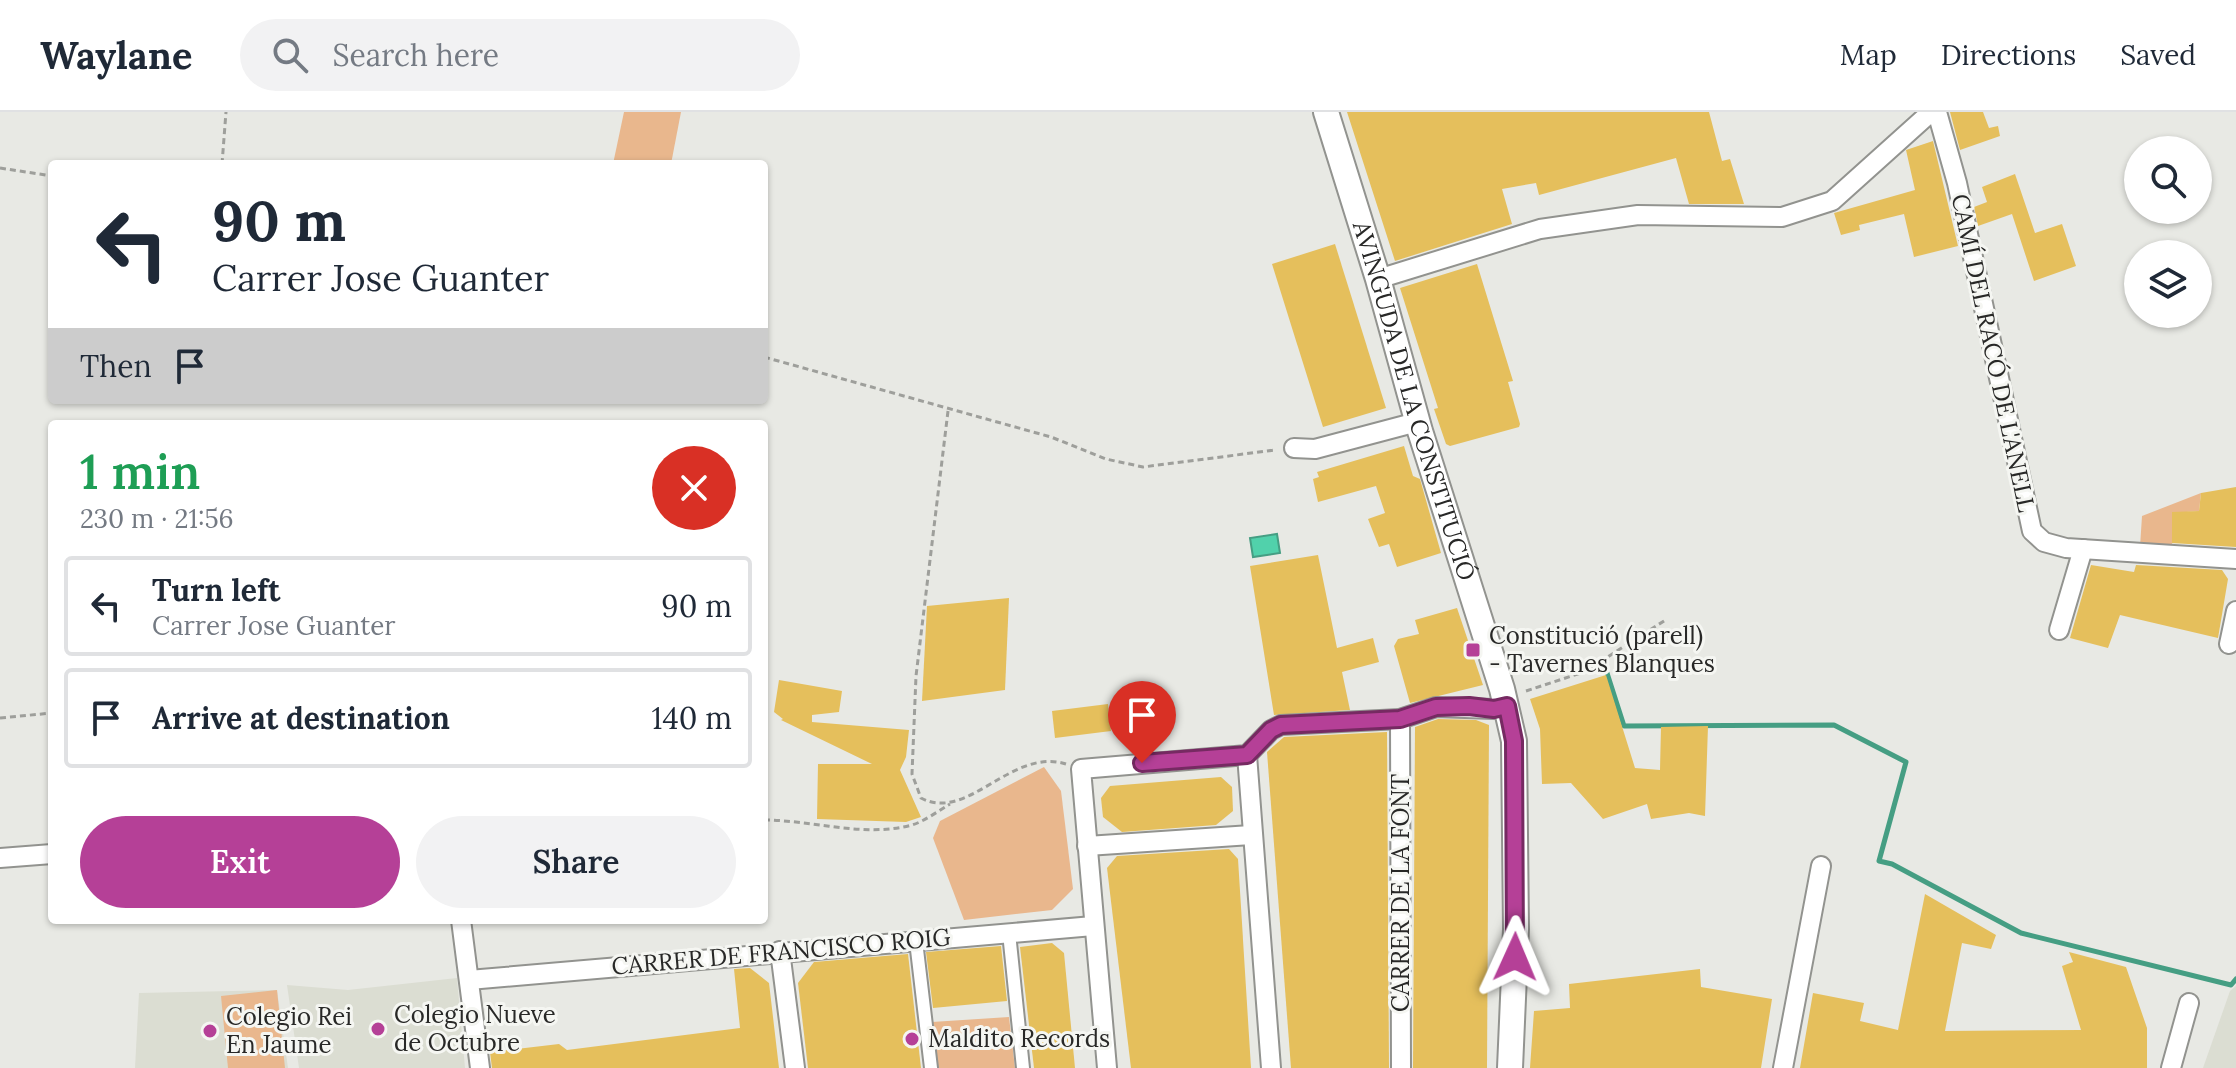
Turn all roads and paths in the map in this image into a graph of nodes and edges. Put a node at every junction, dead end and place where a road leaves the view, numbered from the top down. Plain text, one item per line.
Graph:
1 (226, 112) edge
2 (1326, 112) edge
3 (1931, 112) edge
4 (1937, 112) edge
5 (222, 160) edge
6 (0, 168) edge
7 (48, 175) edge
8 (1378, 279) junction
9 (768, 358) edge
10 (948, 411) junction
11 (1417, 422) junction
12 (1294, 448) joint
13 (2083, 549) junction
14 (2236, 559) edge
15 (2236, 611) edge
16 (1667, 619) dead end
17 (2059, 630) dead end
18 (2229, 644) dead end
19 (1505, 698) junction
20 (48, 713) edge
21 (0, 718) edge
22 (1400, 719) junction
23 (1247, 755) junction
24 (1081, 769) junction
25 (950, 804) junction
26 (768, 820) edge
27 (1251, 835) junction
28 (1087, 846) junction
29 (48, 854) edge
30 (0, 858) edge
31 (1821, 866) dead end
32 (462, 924) edge
33 (1093, 926) junction
34 (1009, 933) junction
35 (916, 941) junction
36 (780, 951) junction
37 (469, 980) junction
38 (2189, 1003) dead end
39 (480, 1068) edge
40 (795, 1068) edge
41 (931, 1068) edge
42 (1023, 1068) edge
43 (1107, 1068) edge
44 (1271, 1068) edge
45 (1401, 1068) edge
46 (1510, 1068) edge
47 (1783, 1068) edge
48 (2171, 1068) edge

1 - 5 path
2 - 8 main road, AVINGUDA DE LA CONSTITUCIÓ
3 - 8 street
4 - 13 street, CAMÍ DEL RACÓ DE L'ANELL
6 - 7 path
8 - 11 main road, AVINGUDA DE LA CONSTITUCIÓ
9 - 10 path
10 - 12 path
10 - 25 path
11 - 12 street
11 - 19 main road, AVINGUDA DE LA CONSTITUCIÓ
13 - 14 street, CAMÍ DEL RACÓ DE L'ANELL
13 - 17 street
15 - 18 street
16 - 19 path
19 - 22 street
19 - 46 main road, AVINGUDA DE LA CONSTITUCIÓ
20 - 21 path
22 - 23 street
22 - 45 street, CARRER DE LA FONT
23 - 24 street
23 - 27 street
24 - 25 path
24 - 28 street
25 - 26 path
27 - 28 street
27 - 44 street
28 - 33 street
29 - 30 street
31 - 47 street
32 - 37 street
33 - 34 street, CARRER DE FRANCISCO ROIG
33 - 43 street
34 - 35 street, CARRER DE FRANCISCO ROIG
34 - 42 street
35 - 36 street, CARRER DE FRANCISCO ROIG
35 - 41 street
36 - 37 street, CARRER DE FRANCISCO ROIG
36 - 40 street
37 - 39 street
38 - 48 street

